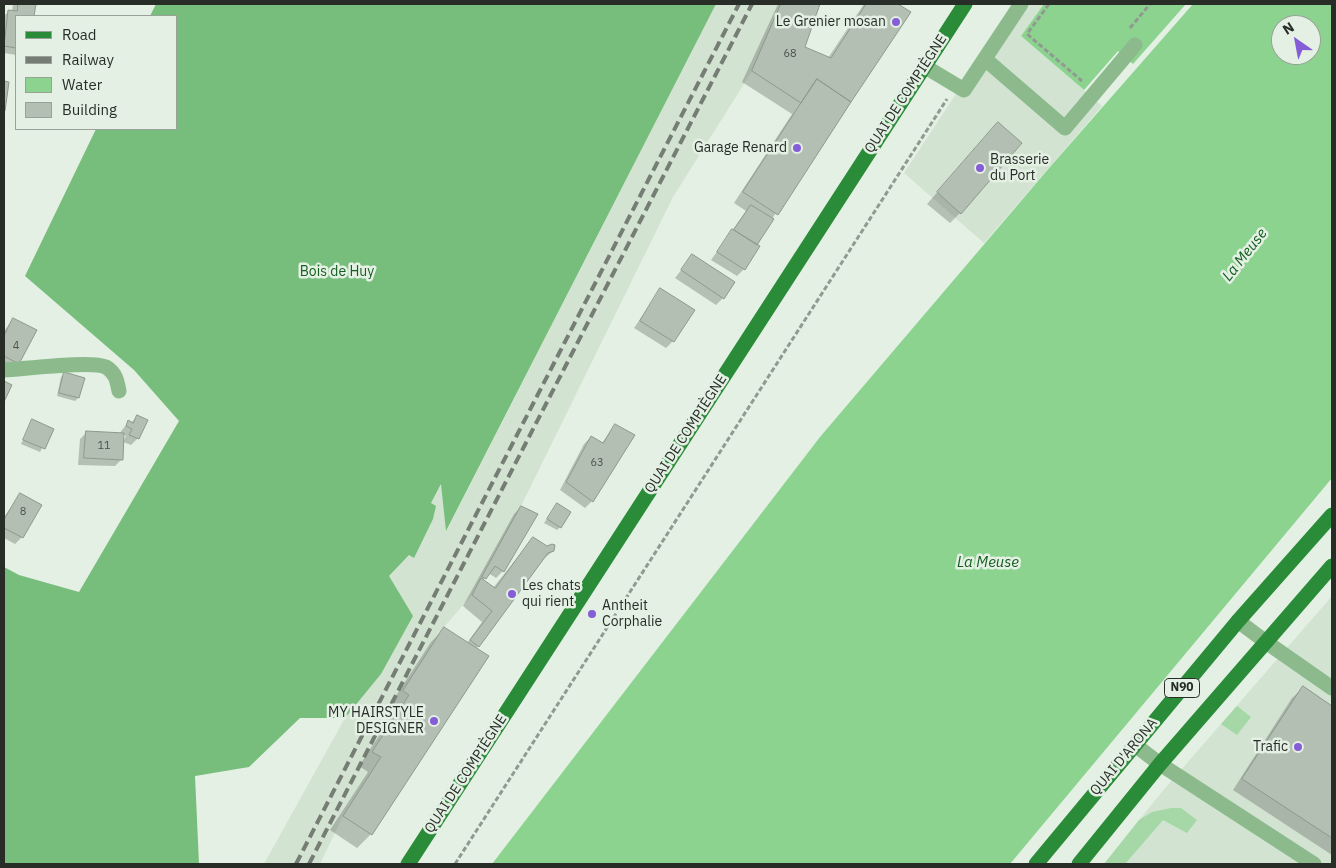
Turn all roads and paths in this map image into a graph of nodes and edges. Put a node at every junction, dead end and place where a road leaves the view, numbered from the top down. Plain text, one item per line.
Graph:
1 (965, 4) edge
2 (1021, 4) edge
3 (1049, 4) edge
4 (1150, 4) edge
5 (1126, 32) dead end
6 (1135, 45) dead end
7 (984, 59) junction
8 (924, 66) junction
9 (1090, 75) dead end
10 (956, 85) junction
11 (4, 370) edge
12 (119, 391) dead end
13 (1332, 515) edge
14 (1332, 566) edge
15 (1238, 621) junction
16 (1266, 642) junction
17 (1332, 688) edge
18 (1135, 745) junction
19 (1160, 764) junction
20 (408, 864) edge
21 (455, 864) edge
22 (1036, 864) edge
23 (1079, 864) edge
24 (1314, 864) edge

1 - 8 main road, QUAI DE COMPIÈGNE
2 - 7 street
3 - 9 path
4 - 5 path
6 - 7 street
7 - 10 street
8 - 10 street
8 - 20 main road, QUAI DE COMPIÈGNE
10 - 21 path
11 - 12 street
13 - 15 main road, QUAI D'ARONA / N90
14 - 16 main road, N90
15 - 16 street
15 - 18 main road, QUAI D'ARONA / N90
16 - 17 street
16 - 19 main road, N90
18 - 19 street
18 - 22 main road, QUAI D'ARONA / N90
19 - 23 main road, N90
19 - 24 street

